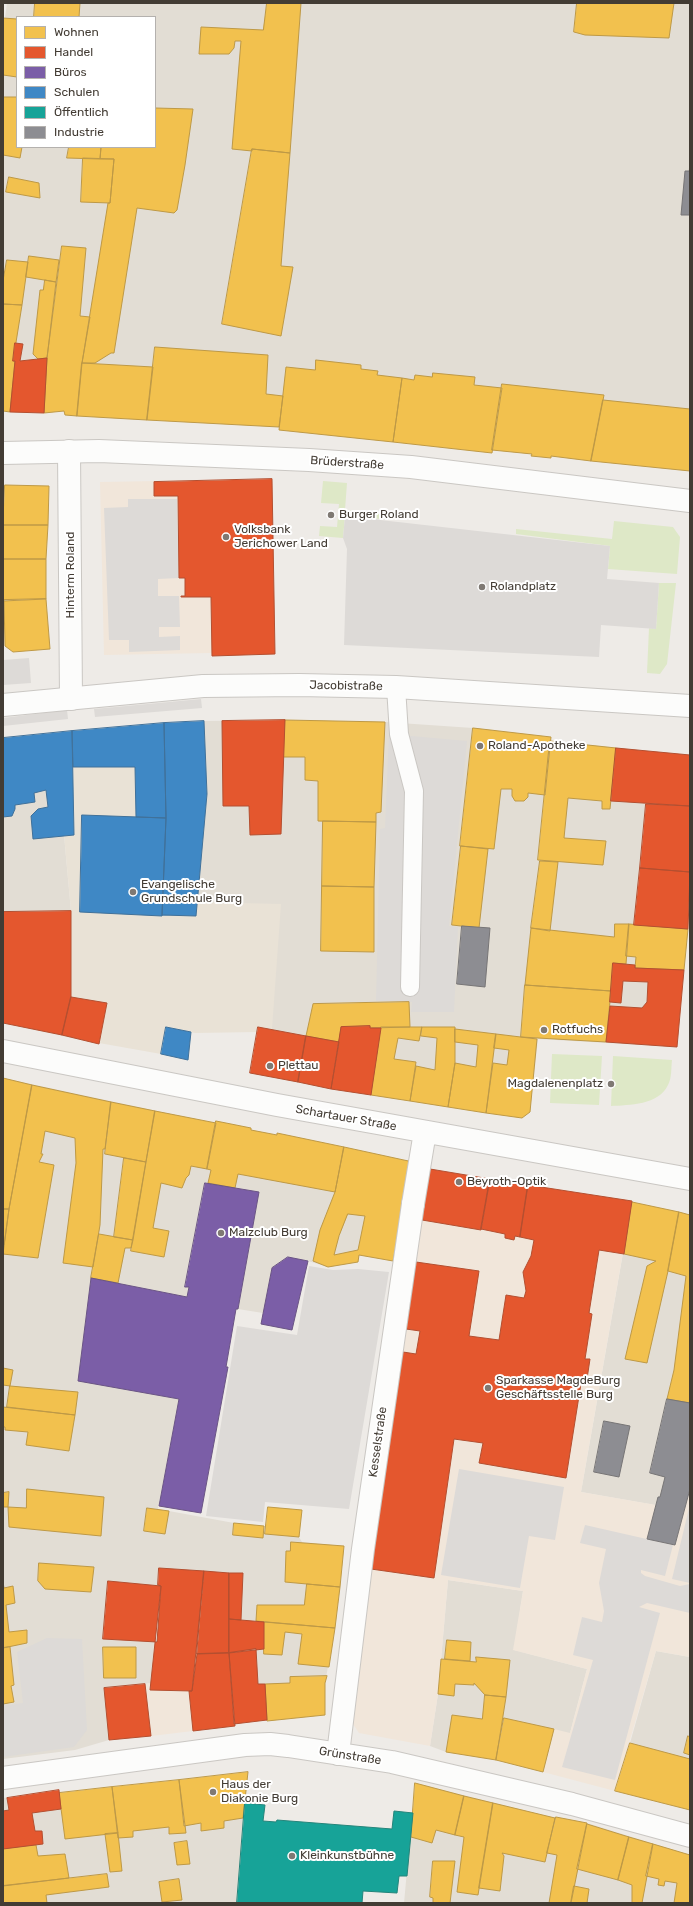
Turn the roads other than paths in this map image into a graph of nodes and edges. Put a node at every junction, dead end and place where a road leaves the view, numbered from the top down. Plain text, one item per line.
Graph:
1 (69, 451) junction
2 (3, 453) edge
3 (690, 501) edge
4 (396, 687) junction
5 (71, 699) junction
6 (3, 705) edge
7 (690, 706) edge
8 (410, 987) dead end
9 (3, 1052) edge
10 (426, 1132) junction
11 (690, 1179) edge
12 (338, 1754) junction
13 (3, 1778) edge
14 (690, 1836) edge

1 - 2 street, Brüderstraße
1 - 3 street, Brüderstraße
1 - 5 street, Hinterm Roland
4 - 5 street, Jacobistraße
4 - 7 street, Jacobistraße
4 - 8 lane
5 - 6 street, Jacobistraße
9 - 10 street, Schartauer Straße
10 - 11 street, Schartauer Straße
10 - 12 street, Kesselstraße
12 - 13 street, Grünstraße
12 - 14 street, Grünstraße

